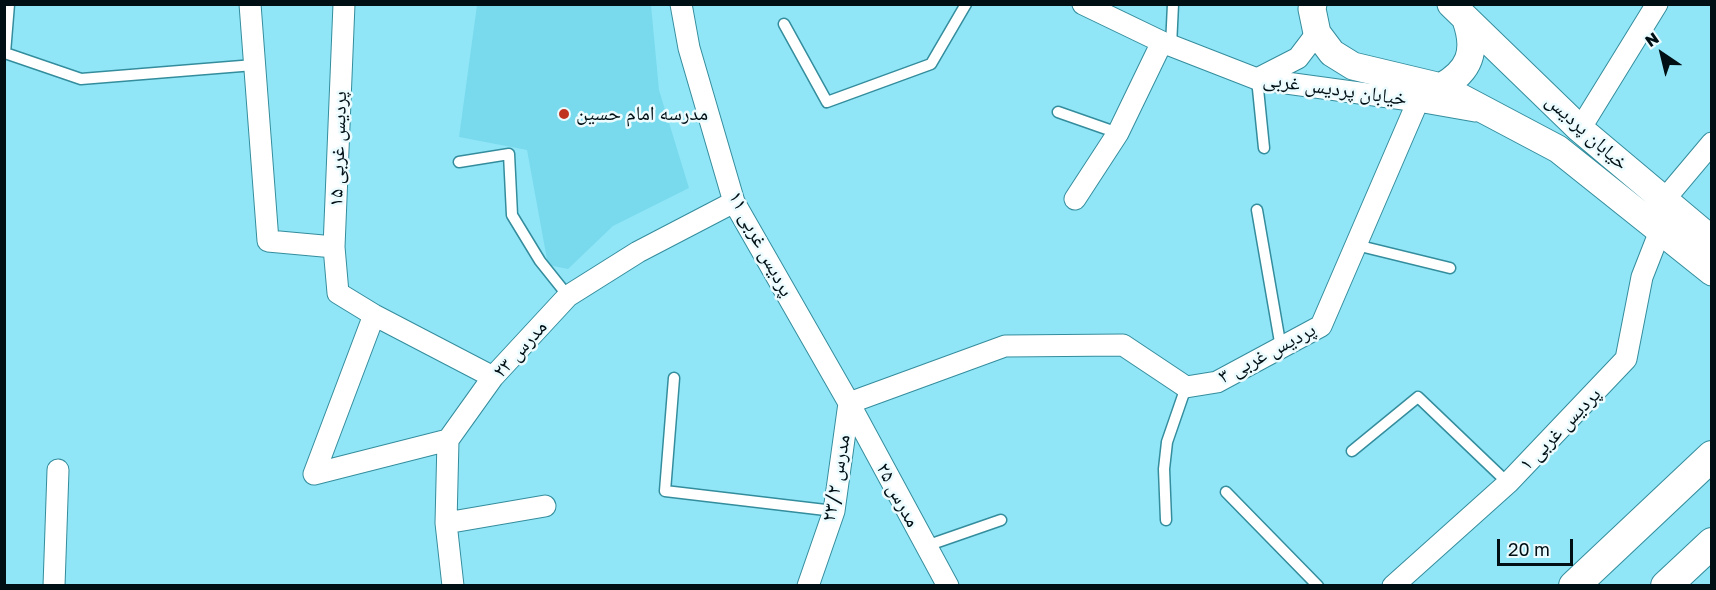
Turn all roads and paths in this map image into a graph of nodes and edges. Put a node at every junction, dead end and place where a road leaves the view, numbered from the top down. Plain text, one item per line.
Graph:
1 (9, 4) edge
2 (250, 4) edge
3 (344, 4) edge
4 (681, 4) edge
5 (966, 4) edge
6 (1083, 4) edge
7 (1173, 4) edge
8 (1313, 4) edge
9 (1657, 4) edge
10 (1459, 12) edge
11 (784, 24) dead end
12 (1317, 33) junction
13 (1167, 44) junction
14 (254, 65) junction
15 (1257, 79) junction
16 (1441, 87) junction
17 (1418, 101) junction
18 (1058, 112) dead end
19 (1494, 115) junction
20 (1580, 129) junction
21 (1118, 134) junction
22 (1712, 143) edge
23 (1264, 148) dead end
24 (459, 162) dead end
25 (1075, 199) dead end
26 (1664, 200) junction
27 (734, 202) junction
28 (1257, 210) dead end
29 (1660, 231) junction
30 (1712, 240) edge
31 (1356, 245) junction
32 (334, 247) junction
33 (1450, 268) dead end
34 (1712, 272) edge
35 (568, 296) junction
36 (374, 315) junction
37 (1281, 348) junction
38 (493, 377) junction
39 (674, 378) dead end
40 (1186, 387) junction
41 (849, 403) junction
42 (448, 440) junction
43 (1352, 451) dead end
44 (1712, 456) edge
45 (58, 470) dead end
46 (1508, 483) junction
47 (1226, 492) dead end
48 (545, 506) dead end
49 (834, 511) junction
50 (1001, 520) dead end
51 (1166, 520) dead end
52 (446, 523) junction
53 (1712, 543) edge
54 (926, 546) junction
55 (812, 583) edge
56 (54, 585) edge
57 (453, 585) edge
58 (948, 585) edge
59 (1318, 585) edge
60 (1393, 585) edge
61 (1574, 585) edge
62 (1666, 585) edge

1 - 14 lane
2 - 14 street
3 - 32 street, پردیس غربی ۱۵
4 - 27 street, پردیس غربی ۱۱
5 - 11 lane
6 - 13 street, خیابان پردیس غربی
7 - 13 lane
8 - 12 street
9 - 20 street
10 - 16 street
10 - 20 street, خیابان پردیس
12 - 15 street
12 - 16 street, خیابان پردیس
13 - 15 street, خیابان پردیس غربی
13 - 21 street
14 - 32 street
15 - 17 street, خیابان پردیس غربی
15 - 23 lane
16 - 19 street, خیابان پردیس
17 - 19 street, خیابان پردیس غربی
17 - 31 street, پردیس غربی ۳
18 - 21 lane
19 - 29 street, خیابان پردیس
20 - 26 street, خیابان پردیس
21 - 25 street
22 - 26 street
24 - 35 lane
26 - 30 street, خیابان پردیس
27 - 35 street, مدرس ۲۳
27 - 41 street, پردیس غربی ۱۱
28 - 37 lane
29 - 34 street, خیابان پردیس
29 - 46 street, پردیس غربی ۱
31 - 33 lane
31 - 37 street, پردیس غربی ۳
32 - 36 street, پردیس غربی ۱۵
35 - 38 street, مدرس ۲۳
36 - 38 street
36 - 42 street
37 - 40 street, پردیس غربی ۳
38 - 42 street, مدرس ۲۳
39 - 49 lane
40 - 41 street
40 - 51 lane
41 - 49 street, مدرس ۲۳/۲
41 - 54 street, مدرس ۲۵
42 - 52 street
43 - 46 lane
44 - 61 main road
45 - 56 street
46 - 60 street, پردیس غربی ۱
47 - 59 lane
48 - 52 street
49 - 55 street, مدرس ۲۳/۲
50 - 54 lane
52 - 57 street
53 - 62 main road
54 - 58 street, مدرس ۲۵

